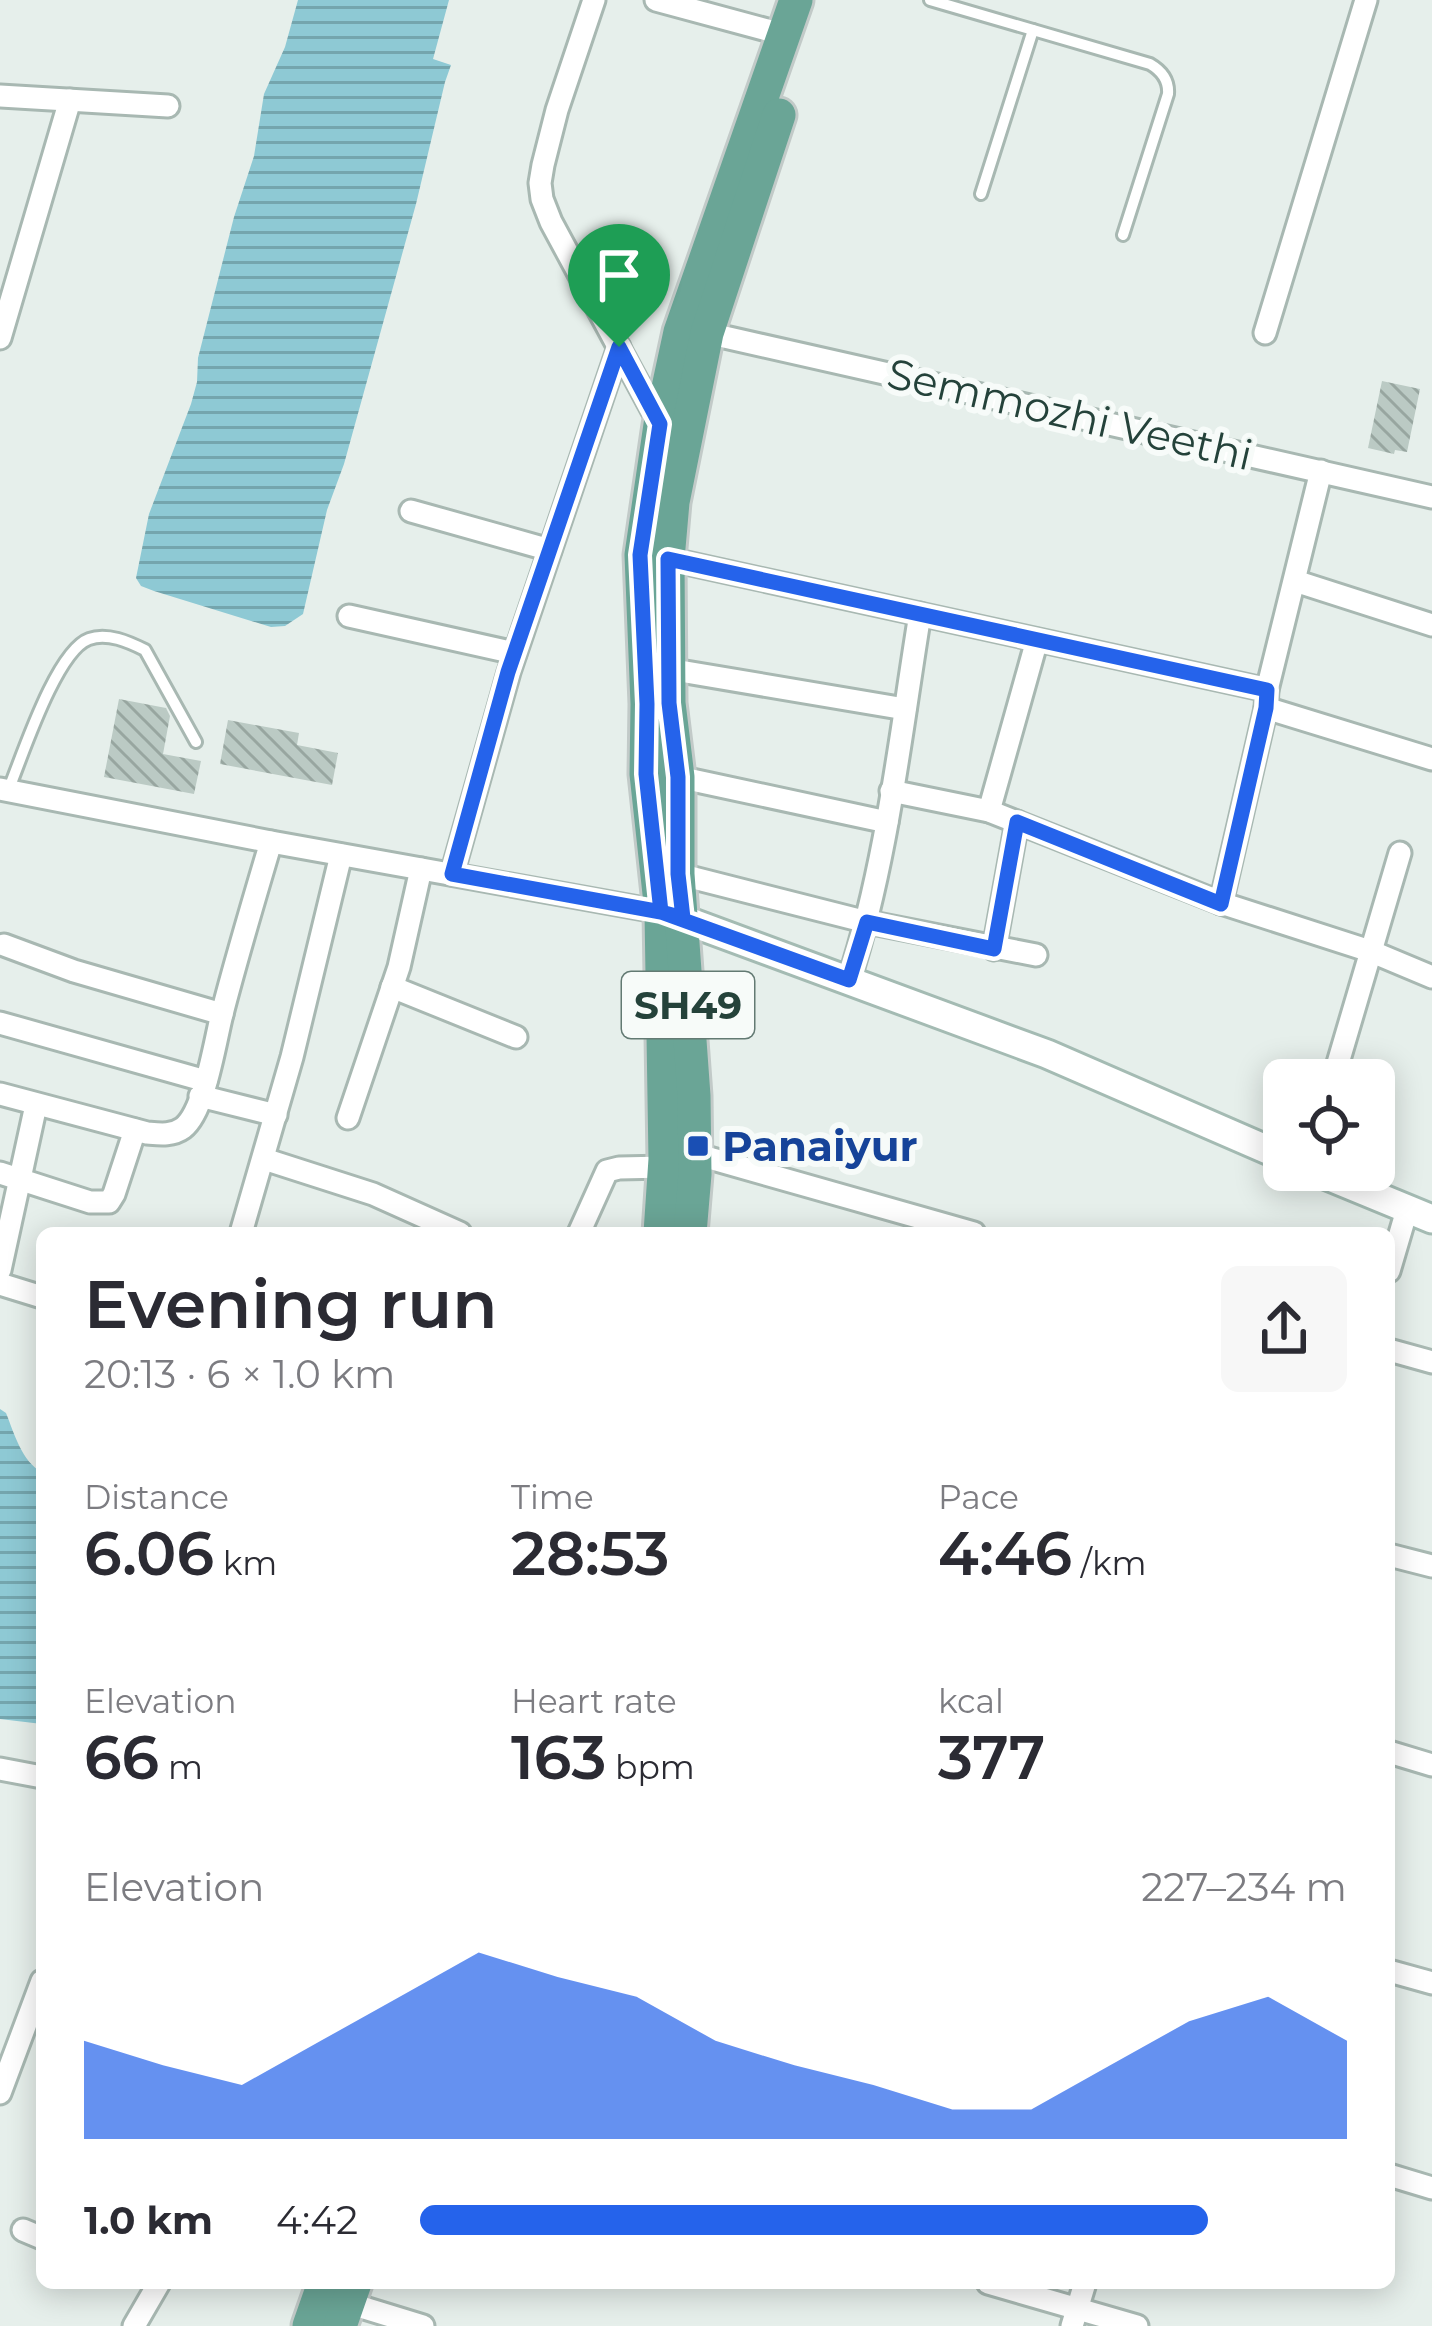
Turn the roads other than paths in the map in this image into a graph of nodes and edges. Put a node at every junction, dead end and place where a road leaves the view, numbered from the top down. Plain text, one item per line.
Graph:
1 (594, 0) edge
2 (656, 0) edge
3 (796, 0) edge
4 (820, 0) edge
5 (930, 0) edge
6 (1366, 0) edge
7 (702, 6) edge
8 (1033, 30) junction
9 (782, 34) junction
10 (0, 96) edge
11 (70, 100) junction
12 (168, 106) dead end
13 (981, 194) dead end
14 (1123, 235) dead end
15 (707, 333) junction
16 (1265, 333) dead end
17 (0, 338) edge
18 (619, 347) junction
19 (660, 424) junction
20 (1321, 471) junction
21 (1432, 497) edge
22 (411, 511) dead end
23 (550, 550) junction
24 (668, 559) junction
25 (1295, 581) junction
26 (920, 614) junction
27 (349, 616) dead end
28 (1432, 625) edge
29 (1036, 640) junction
30 (515, 653) junction
31 (668, 669) junction
32 (1266, 699) junction
33 (905, 709) junction
34 (196, 742) dead end
35 (1432, 759) edge
36 (678, 777) junction
37 (4, 790) edge
38 (891, 791) junction
39 (989, 812) junction
40 (887, 822) junction
41 (1017, 822) junction
42 (271, 842) junction
43 (1400, 853) dead end
44 (341, 855) junction
45 (421, 869) junction
46 (452, 874) junction
47 (678, 874) junction
48 (1221, 904) junction
49 (672, 915) junction
50 (867, 922) junction
51 (4, 945) dead end
52 (994, 949) junction
53 (1370, 951) junction
54 (1036, 955) dead end
55 (1432, 976) edge
56 (849, 980) junction
57 (392, 988) junction
58 (222, 1014) junction
59 (0, 1023) edge
60 (516, 1037) dead end
61 (1339, 1059) edge
62 (203, 1089) junction
63 (0, 1094) edge
64 (36, 1105) junction
65 (276, 1115) junction
66 (348, 1118) dead end
67 (135, 1130) junction
68 (1263, 1148) edge
69 (264, 1159) junction
70 (680, 1161) junction
71 (9, 1176) edge
72 (1363, 1191) edge
73 (1420, 1215) edge
74 (243, 1227) edge
75 (446, 1227) edge
76 (582, 1227) edge
77 (662, 1227) edge
78 (689, 1227) edge
79 (950, 1227) edge
80 (1395, 1260) edge
81 (0, 1270) edge
82 (0, 1284) edge
83 (36, 1295) edge
84 (1395, 1352) edge
85 (1432, 1362) edge
86 (1395, 1557) edge
87 (1432, 1567) edge
88 (1395, 1755) edge
89 (1432, 1765) edge
90 (0, 1769) edge
91 (36, 1776) edge
92 (1395, 1973) edge
93 (1432, 1983) edge
94 (36, 1997) edge
95 (0, 2093) edge
96 (1395, 2177) edge
97 (1432, 2188) edge
98 (155, 2289) edge
99 (1003, 2289) edge
100 (342, 2299) edge
101 (1075, 2317) edge
102 (134, 2326) edge
103 (309, 2326) edge
104 (423, 2326) edge
105 (1137, 2326) edge

1 - 18 street
2 - 7 street
3 - 9 main road, SH49
4 - 15 main road, SH49
5 - 8 lane
6 - 16 street
7 - 9 street
8 - 13 lane
8 - 14 lane
9 - 19 main road, SH49
10 - 11 street
11 - 12 street
11 - 17 street
15 - 20 street, Semmozhi Veethi
15 - 24 main road, SH49
18 - 19 street
18 - 23 street
19 - 49 main road, SH49
20 - 21 street, Semmozhi Veethi
20 - 25 street
22 - 23 street
23 - 30 street
24 - 26 street
24 - 31 main road, SH49
25 - 28 street
25 - 32 street
26 - 29 street
26 - 33 street
27 - 30 street
29 - 32 street
29 - 39 street
30 - 46 street
31 - 33 street
31 - 36 main road, SH49
32 - 35 street
32 - 48 street
33 - 38 street
34 - 37 lane
36 - 40 street
36 - 47 main road, SH49
37 - 42 street
38 - 39 street
38 - 40 street
39 - 41 street
40 - 50 street
41 - 48 street
41 - 52 street
42 - 44 street
42 - 58 street
43 - 53 street
44 - 45 street
44 - 65 street
45 - 46 street
45 - 57 street
46 - 49 street
47 - 49 main road, SH49
47 - 50 street
48 - 53 street
49 - 56 street
49 - 70 main road, SH49
50 - 52 street
50 - 56 street
51 - 58 street
52 - 54 street
53 - 55 street
53 - 61 street
56 - 68 street
57 - 60 street
57 - 66 street
58 - 62 street
59 - 62 street
62 - 65 street
62 - 67 street
63 - 64 street
64 - 67 street
64 - 71 street
65 - 69 street
67 - 71 street
69 - 74 street
69 - 75 street
70 - 76 street
70 - 77 main road, SH49
70 - 78 main road, SH49
70 - 79 street
71 - 81 street
72 - 73 street
73 - 80 street
82 - 83 street
84 - 85 street
86 - 87 street
88 - 89 street
90 - 91 street
92 - 93 street
94 - 95 street
96 - 97 street
98 - 102 street
99 - 101 street
100 - 103 main road
100 - 104 street
101 - 105 street

